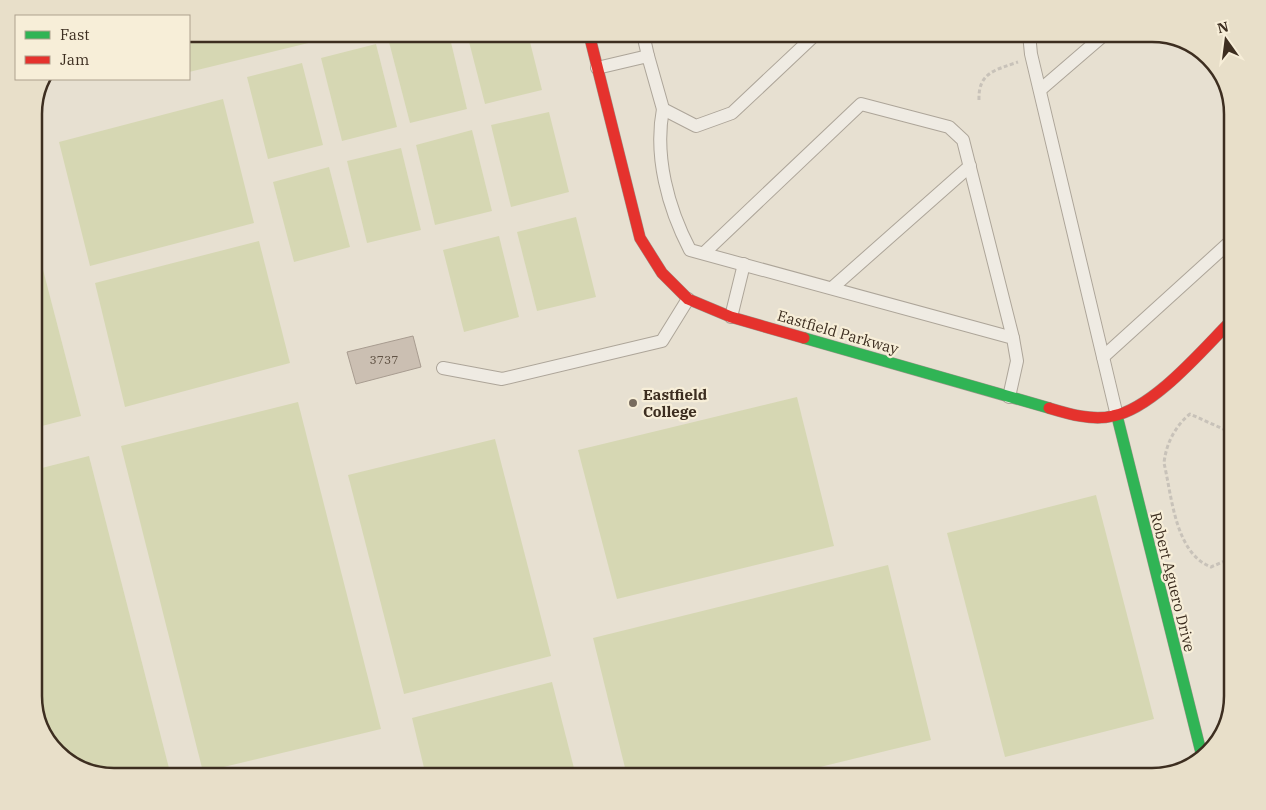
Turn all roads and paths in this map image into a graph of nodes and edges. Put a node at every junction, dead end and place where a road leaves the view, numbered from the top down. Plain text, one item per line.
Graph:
1 (591, 43) edge
2 (645, 43) edge
3 (806, 43) edge
4 (1029, 43) edge
5 (1095, 43) edge
6 (1031, 54) junction
7 (648, 56) junction
8 (597, 68) junction
9 (1040, 90) junction
10 (979, 100) dead end
11 (663, 109) junction
12 (970, 166) junction
13 (1224, 247) edge
14 (704, 253) junction
15 (744, 264) junction
16 (832, 288) junction
17 (688, 299) junction
18 (731, 317) junction
19 (1224, 328) edge
20 (1013, 338) junction
21 (1103, 357) junction
22 (443, 368) dead end
23 (1009, 397) junction
24 (1117, 416) junction
25 (1224, 429) edge
26 (1224, 562) edge
27 (1200, 749) edge

1 - 8 street, Eastfield Parkway
2 - 7 lane
3 - 11 lane
4 - 6 lane
5 - 9 lane
6 - 9 lane
6 - 10 path
7 - 8 lane
7 - 11 lane
8 - 17 street, Eastfield Parkway
9 - 21 lane
11 - 14 lane
12 - 14 lane
12 - 16 lane
12 - 20 lane
13 - 21 lane
14 - 15 lane
15 - 16 lane
15 - 18 lane
16 - 20 lane
17 - 18 street, Eastfield Parkway
17 - 22 lane
18 - 23 street, Eastfield Parkway
19 - 24 street, Eastfield Parkway
20 - 23 lane
21 - 24 lane
23 - 24 street, Eastfield Parkway
24 - 27 street, Robert Aguero Drive
25 - 26 path

